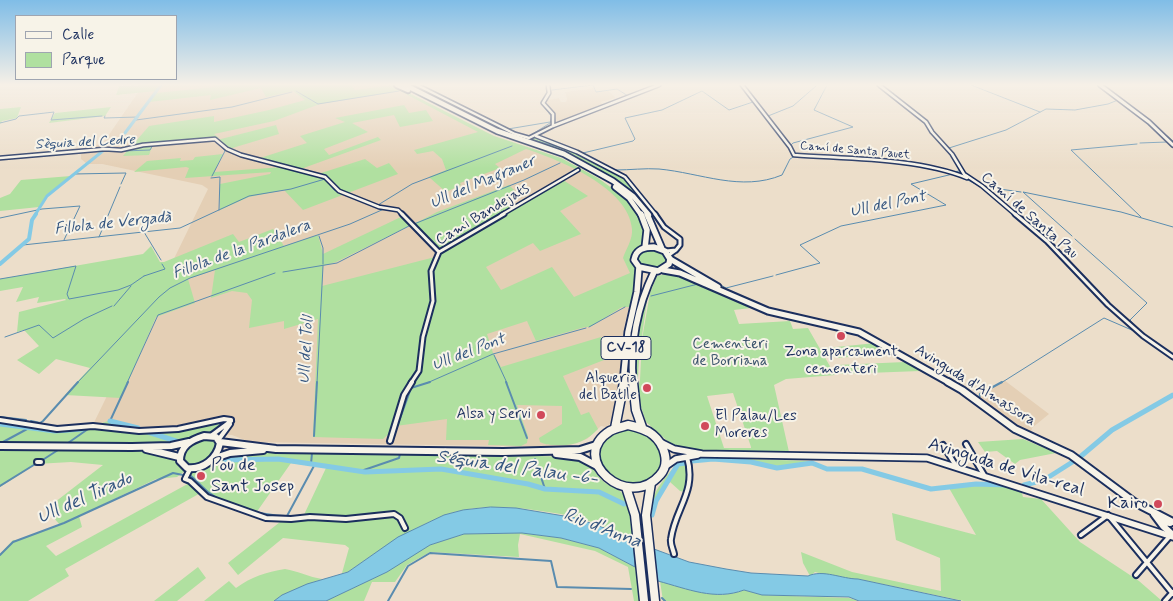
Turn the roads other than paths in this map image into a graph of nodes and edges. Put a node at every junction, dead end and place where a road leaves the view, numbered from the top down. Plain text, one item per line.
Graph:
1 (453, 113) edge
2 (461, 113) edge
3 (473, 113) edge
4 (552, 113) edge
5 (586, 113) edge
6 (763, 113) edge
7 (915, 113) edge
8 (1137, 113) edge
9 (553, 126) junction
10 (536, 136) junction
11 (1173, 145) edge
12 (0, 158) edge
13 (578, 170) dead end
14 (970, 179) junction
15 (645, 248) junction
16 (439, 252) junction
17 (666, 254) junction
18 (639, 267) junction
19 (662, 270) junction
20 (654, 272) junction
21 (744, 302) junction
22 (1173, 357) edge
23 (0, 420) edge
24 (231, 420) junction
25 (642, 427) junction
26 (614, 428) junction
27 (208, 436) junction
28 (219, 441) junction
29 (390, 441) dead end
30 (189, 442) junction
31 (662, 443) junction
32 (966, 444) dead end
33 (596, 445) junction
34 (944, 445) dead end
35 (0, 446) edge
36 (132, 447) junction
37 (276, 449) junction
38 (503, 452) junction
39 (702, 454) junction
40 (179, 457) junction
41 (687, 457) junction
42 (214, 458) junction
43 (597, 466) junction
44 (956, 466) junction
45 (664, 467) junction
46 (190, 469) junction
47 (984, 475) junction
48 (651, 483) junction
49 (626, 487) junction
50 (1151, 512) junction
51 (1108, 515) junction
52 (1120, 522) junction
53 (1173, 522) edge
54 (1163, 526) junction
55 (405, 528) dead end
56 (1148, 528) junction
57 (1081, 535) dead end
58 (1172, 536) edge
59 (674, 554) dead end
60 (1147, 562) junction
61 (1136, 575) dead end
62 (1173, 593) edge
63 (644, 601) edge
64 (655, 601) edge
65 (1165, 601) edge

1 - 15 main road, CV-18
2 - 17 main road
3 - 10 street
4 - 9 street
5 - 9 street
6 - 14 street, Camí de Santa Pauet
7 - 14 street, Camí de Santa Pau
8 - 11 street
9 - 10 street
10 - 17 street
12 - 16 street
13 - 16 street, Camí Bandejats
14 - 22 street, Camí de Santa Pau
15 - 17 main road
15 - 18 main road, CV-18
16 - 29 street, Camí Bandejats
17 - 19 main road
17 - 21 main road, Avinguda d'Almassora
18 - 20 main road
18 - 26 main road, CV-18
19 - 20 main road
19 - 21 main road, Avinguda d'Almassora
20 - 25 main road, CV-18
21 - 50 main road, Avinguda d'Almassora
23 - 24 street
24 - 27 street
24 - 28 street
25 - 26 main road
25 - 31 main road
26 - 33 main road, CV-18
27 - 28 main road
27 - 30 main road
28 - 37 main road
28 - 42 main road
30 - 36 main road
30 - 40 main road
31 - 39 street, Avinguda de Vila-real
31 - 45 main road
32 - 47 street
33 - 38 main road
33 - 43 main road
34 - 44 street
35 - 36 main road
36 - 40 main road
37 - 38 main road
37 - 42 main road
38 - 43 main road
39 - 41 street, Avinguda de Vila-real
39 - 44 street, Avinguda de Vila-real
40 - 46 main road
41 - 45 street, Avinguda de Vila-real
41 - 59 street
42 - 46 main road
43 - 49 main road
44 - 47 street, Avinguda de Vila-real
45 - 48 main road
46 - 55 street
47 - 51 street, Avinguda de Vila-real
48 - 49 main road
48 - 64 main road
49 - 63 main road
50 - 53 main road, Avinguda d'Almassora
50 - 54 main road, Avinguda d'Almassora
51 - 52 street, Avinguda de Vila-real
51 - 57 street
52 - 56 street, Avinguda de Vila-real
52 - 60 street
53 - 54 main road, Avinguda de Vila-real
54 - 56 street, Avinguda de Vila-real
54 - 58 main road
56 - 58 street, Avinguda de Vila-real
58 - 60 street
60 - 61 street
60 - 62 street
62 - 65 street

